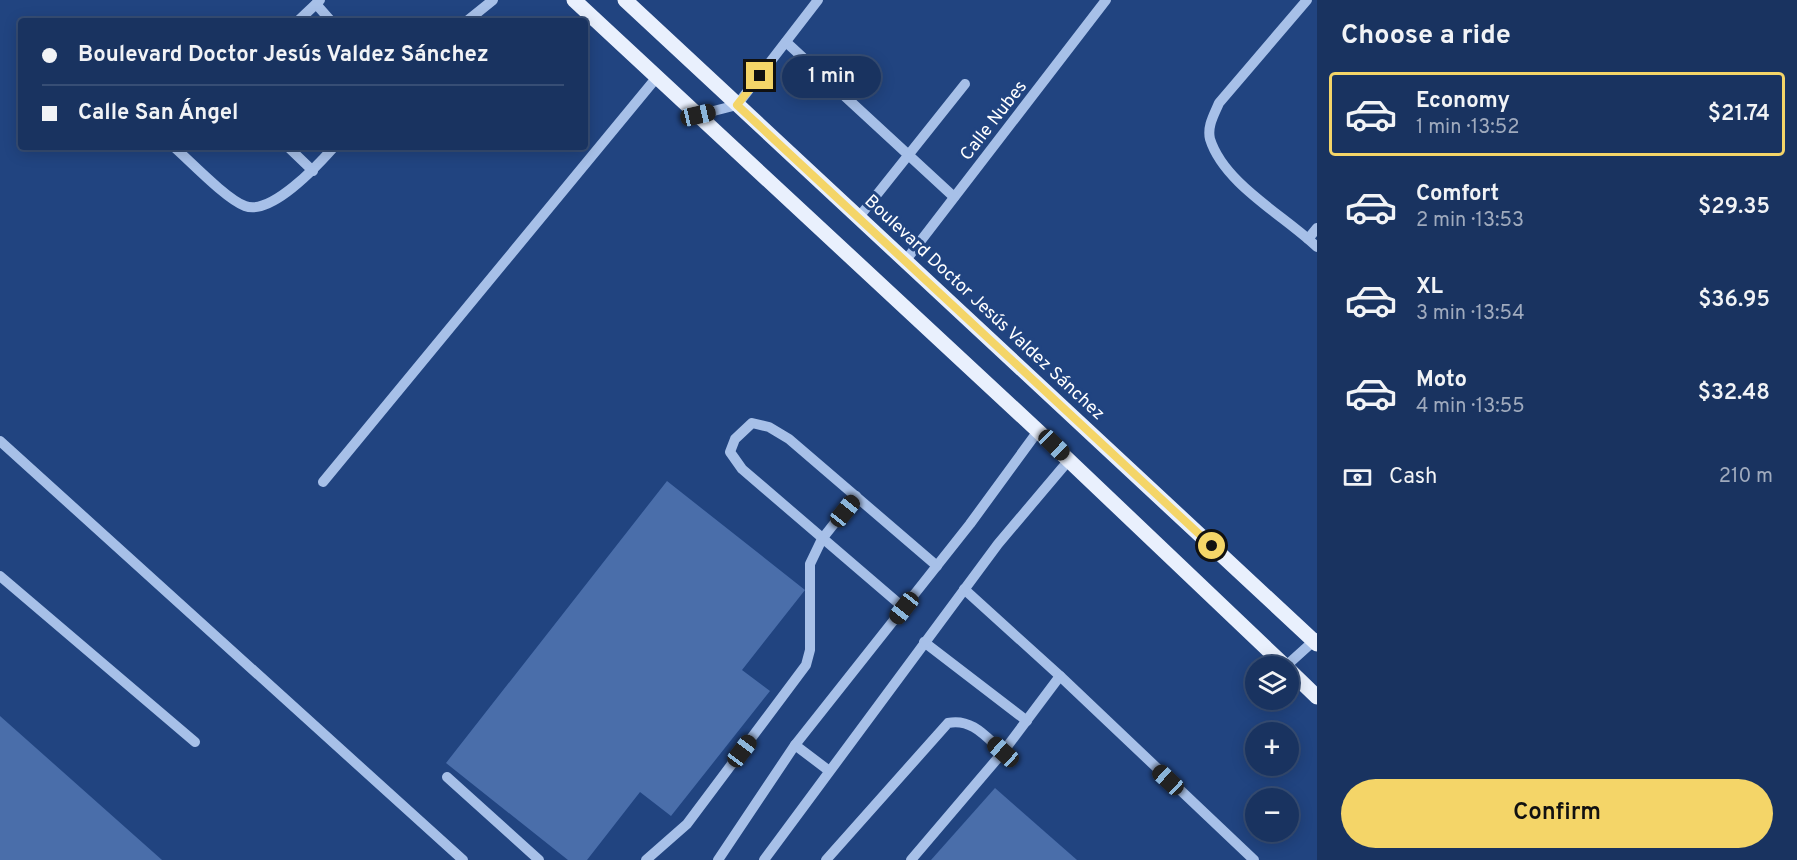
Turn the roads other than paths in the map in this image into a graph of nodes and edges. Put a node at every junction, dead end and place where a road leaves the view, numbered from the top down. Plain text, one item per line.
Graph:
1 (493, 0) edge
2 (574, 0) edge
3 (625, 0) edge
4 (818, 0) edge
5 (1106, 0) edge
6 (1308, 0) edge
7 (318, 2) edge
8 (1317, 8) edge
9 (301, 18) edge
10 (329, 18) edge
11 (471, 18) edge
12 (786, 42) junction
13 (657, 76) junction
14 (965, 84) dead end
15 (737, 105) junction
16 (698, 115) junction
17 (178, 150) edge
18 (291, 150) edge
19 (331, 150) edge
20 (908, 155) junction
21 (313, 171) junction
22 (954, 197) junction
23 (859, 217) junction
24 (1317, 228) edge
25 (1308, 239) junction
26 (1317, 247) edge
27 (906, 260) junction
28 (1038, 430) junction
29 (0, 441) edge
30 (1069, 460) junction
31 (323, 482) dead end
32 (856, 496) junction
33 (822, 539) junction
34 (937, 566) junction
35 (0, 576) edge
36 (963, 589) junction
37 (904, 608) junction
38 (1316, 641) edge
39 (924, 642) junction
40 (1274, 656) edge
41 (1299, 656) edge
42 (1060, 676) junction
43 (1299, 680) edge
44 (1317, 697) edge
45 (1027, 721) junction
46 (195, 742) dead end
47 (795, 745) junction
48 (1003, 752) junction
49 (828, 770) junction
50 (447, 777) dead end
51 (463, 860) edge
52 (539, 860) edge
53 (646, 860) edge
54 (718, 860) edge
55 (764, 860) edge
56 (826, 860) edge
57 (911, 860) edge
58 (1254, 860) edge

1 - 11 street
2 - 13 main road
3 - 15 main road, Boulevard Doctor Jesús Valdez Sánchez
4 - 12 street
5 - 22 street, Calle Nubes
6 - 8 street
6 - 25 street
7 - 9 street
7 - 10 street
12 - 15 street
12 - 20 street
13 - 16 main road
13 - 31 street
14 - 20 street
15 - 16 street
15 - 23 main road, Boulevard Doctor Jesús Valdez Sánchez
16 - 28 main road
17 - 21 street
18 - 21 street
19 - 21 street
20 - 22 street
20 - 23 street
22 - 27 street, Calle Nubes
23 - 27 main road, Boulevard Doctor Jesús Valdez Sánchez
24 - 25 street
25 - 26 street
27 - 38 main road, Boulevard Doctor Jesús Valdez Sánchez
28 - 30 main road
28 - 34 street
29 - 51 street
30 - 36 street
30 - 40 main road
32 - 33 street
32 - 33 street
32 - 34 street
33 - 37 street
33 - 53 street
34 - 37 street
35 - 46 street
36 - 39 street
36 - 42 street
37 - 47 street
38 - 41 street
39 - 45 street
39 - 49 street
42 - 45 street
42 - 58 street
43 - 44 main road
45 - 48 street
47 - 49 street
47 - 54 street
48 - 56 street
48 - 57 street
49 - 55 street
50 - 52 street

